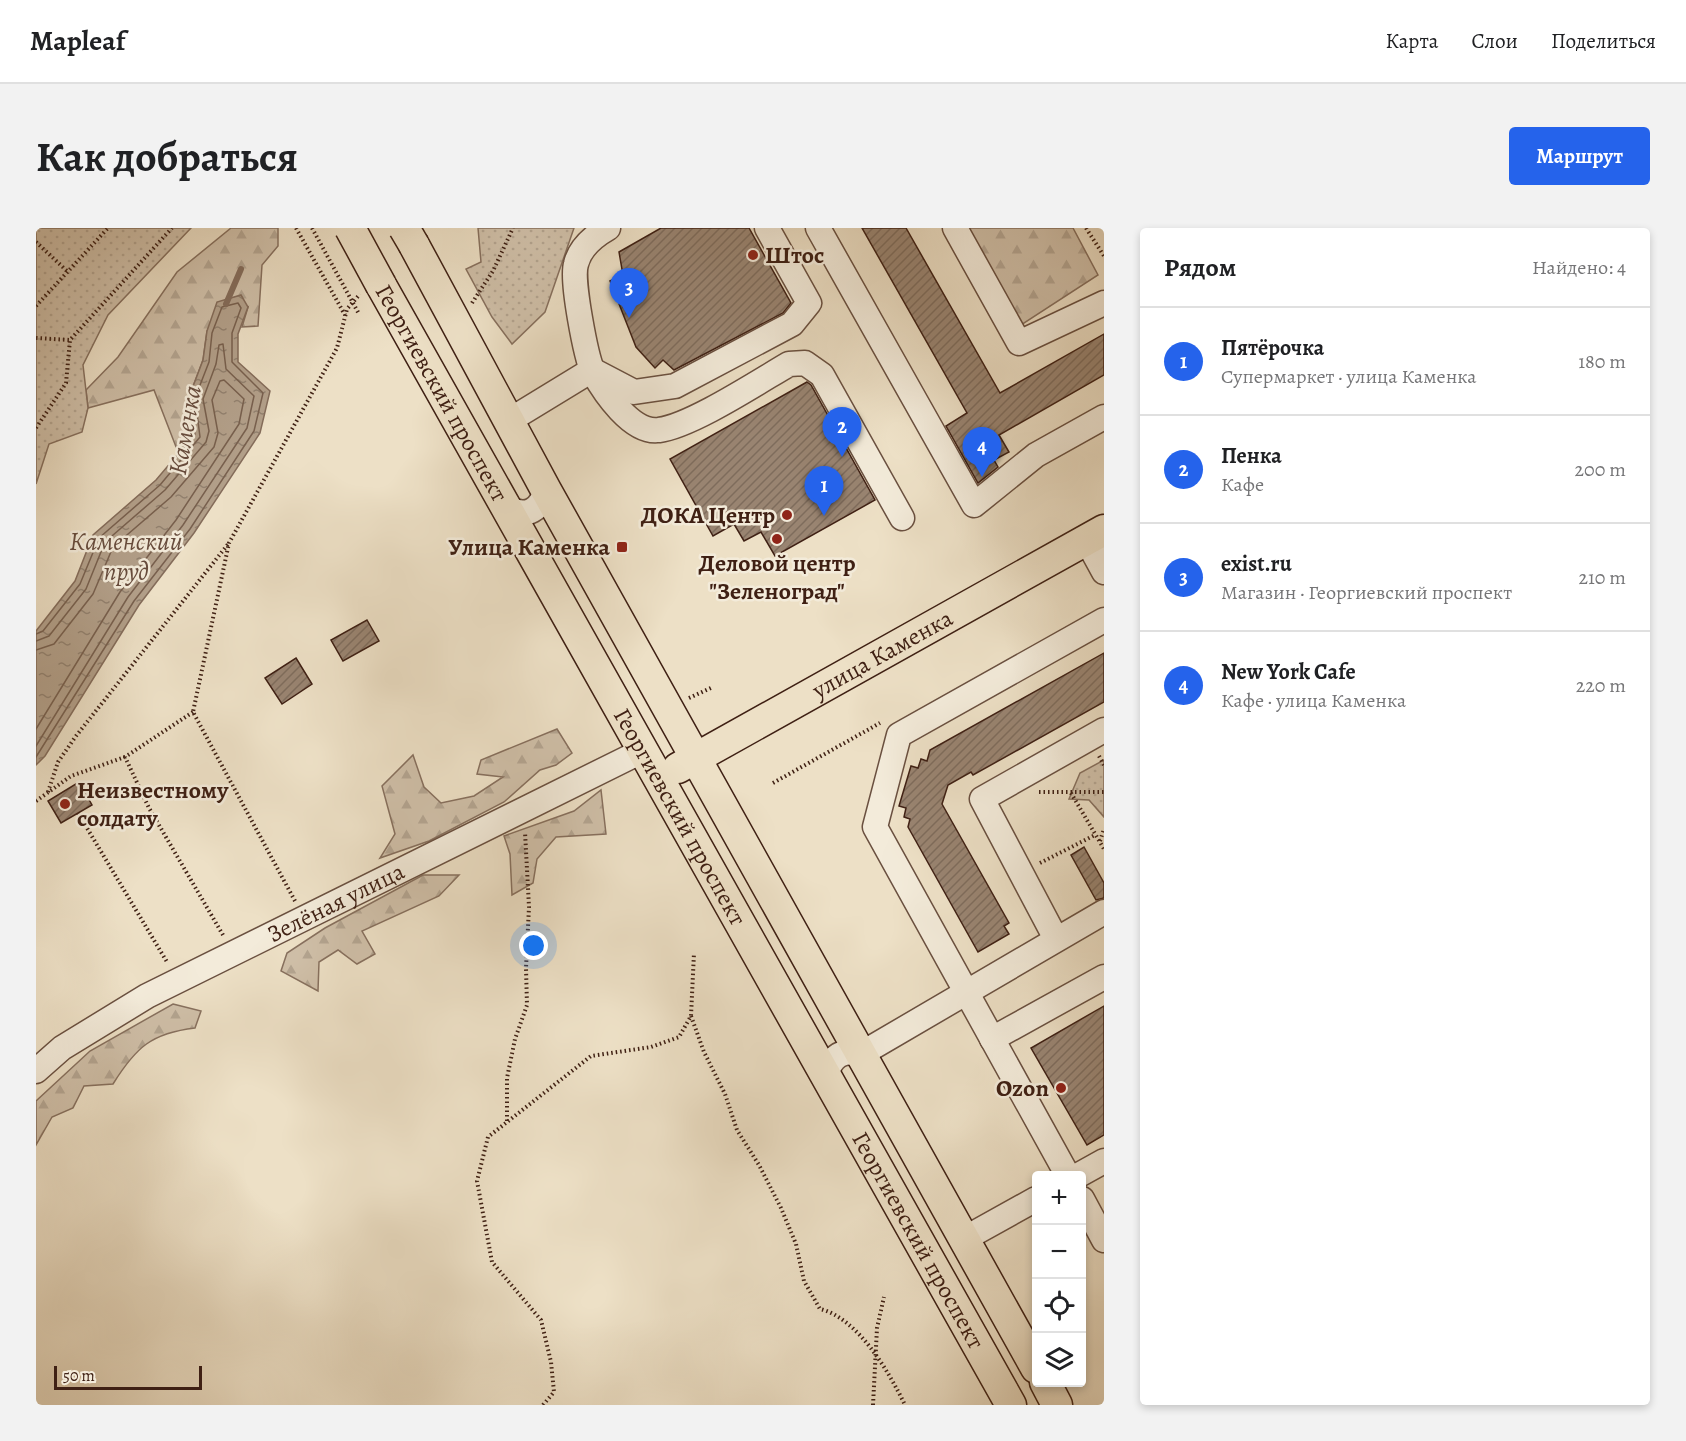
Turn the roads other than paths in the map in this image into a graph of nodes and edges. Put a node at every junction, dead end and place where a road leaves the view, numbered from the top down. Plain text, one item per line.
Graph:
1 (350, 228) edge
2 (608, 228) edge
3 (767, 228) edge
4 (818, 228) edge
5 (955, 228) edge
6 (409, 236) edge
7 (1104, 303) edge
8 (592, 370) junction
9 (1104, 417) edge
10 (510, 420) junction
11 (546, 490) junction
12 (508, 508) junction
13 (902, 518) dead end
14 (1095, 534) edge
15 (1104, 572) edge
16 (1104, 620) edge
17 (1104, 730) edge
18 (644, 750) junction
19 (697, 759) junction
20 (660, 778) junction
21 (1104, 912) edge
22 (1056, 939) junction
23 (1104, 977) edge
24 (967, 993) junction
25 (992, 1039) junction
26 (861, 1054) junction
27 (36, 1071) edge
28 (826, 1074) junction
29 (1104, 1161) edge
30 (1065, 1171) edge
31 (1086, 1171) edge
32 (1032, 1200) edge
33 (1086, 1205) edge
34 (1101, 1228) edge
35 (964, 1239) junction
36 (1032, 1361) edge
37 (1047, 1387) edge
38 (1011, 1405) edge
39 (1057, 1405) edge

1 - 12 main road, Георгиевский проспект, bridge
2 - 8 street
3 - 8 street
4 - 9 street
5 - 7 street
6 - 10 main road, Георгиевский проспект
8 - 10 street
8 - 13 street
10 - 11 main road, Георгиевский проспект
11 - 12 street
11 - 19 main road, Георгиевский проспект
12 - 18 main road, Георгиевский проспект
14 - 15 street
14 - 19 main road, улица Каменка
16 - 24 street
17 - 22 street
18 - 20 main road, Георгиевский проспект
18 - 27 street, Зелёная улица
19 - 20 main road, улица Каменка
19 - 26 main road, Георгиевский проспект
20 - 28 main road, Георгиевский проспект
21 - 22 street
22 - 24 street
23 - 25 street
24 - 25 street
24 - 26 street
25 - 30 street
26 - 28 street
26 - 35 main road, Георгиевский проспект
28 - 38 main road, Георгиевский проспект
29 - 31 street
32 - 35 street
33 - 34 street
35 - 36 main road, Георгиевский проспект
37 - 39 main road

